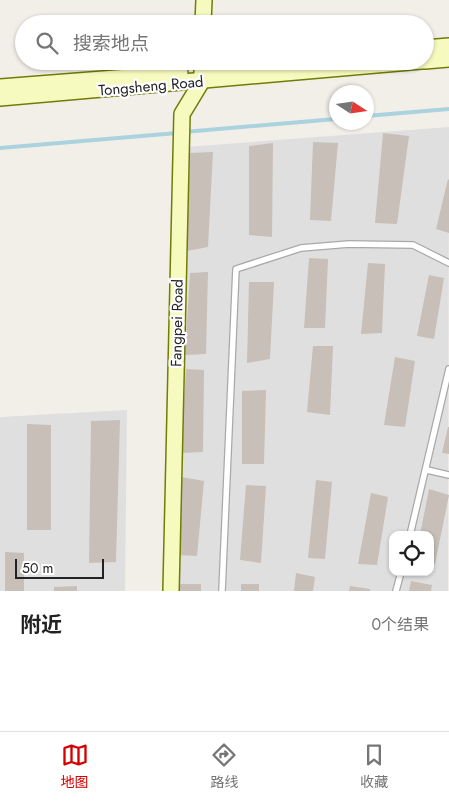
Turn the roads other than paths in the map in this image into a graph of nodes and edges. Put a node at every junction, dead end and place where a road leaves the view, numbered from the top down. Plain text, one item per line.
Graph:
1 (204, 0) edge
2 (203, 15) edge
3 (449, 46) edge
4 (434, 47) edge
5 (449, 59) edge
6 (434, 60) edge
7 (224, 70) edge
8 (202, 71) edge
9 (0, 87) edge
10 (0, 98) edge
11 (449, 263) edge
12 (449, 369) edge
13 (427, 470) junction
14 (449, 475) edge
15 (411, 531) edge
16 (400, 576) edge
17 (171, 591) edge
18 (222, 591) edge
19 (396, 591) edge

1 - 2 street
3 - 4 street
5 - 6 street, Tongsheng Road
7 - 8 street, Tongsheng Road
8 - 9 street, Tongsheng Road
8 - 10 street, Tongsheng Road
8 - 17 street, Fangpei Road
11 - 18 lane
12 - 13 lane
13 - 14 lane
13 - 15 lane
16 - 19 lane

